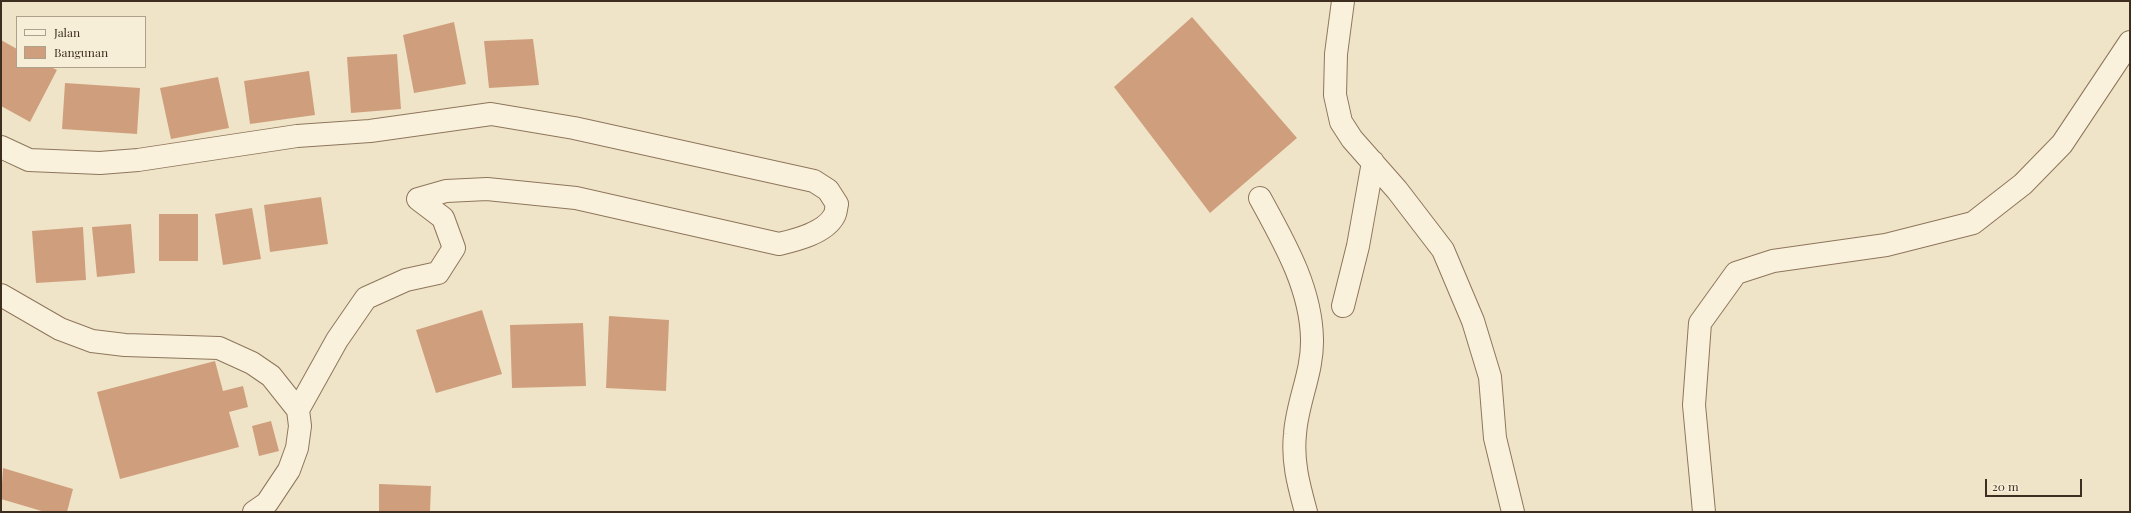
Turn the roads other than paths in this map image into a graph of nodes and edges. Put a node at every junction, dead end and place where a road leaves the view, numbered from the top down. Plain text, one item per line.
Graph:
1 (1343, 1) edge
2 (2130, 42) edge
3 (1, 147) edge
4 (1373, 162) junction
5 (1260, 198) dead end
6 (1, 295) edge
7 (1343, 306) dead end
8 (298, 410) junction
9 (254, 512) edge
10 (1306, 512) edge
11 (1513, 512) edge
12 (1704, 512) edge

1 - 4 street
2 - 12 street
3 - 8 street
4 - 7 street
4 - 11 street
5 - 10 street
6 - 8 street
8 - 9 street

